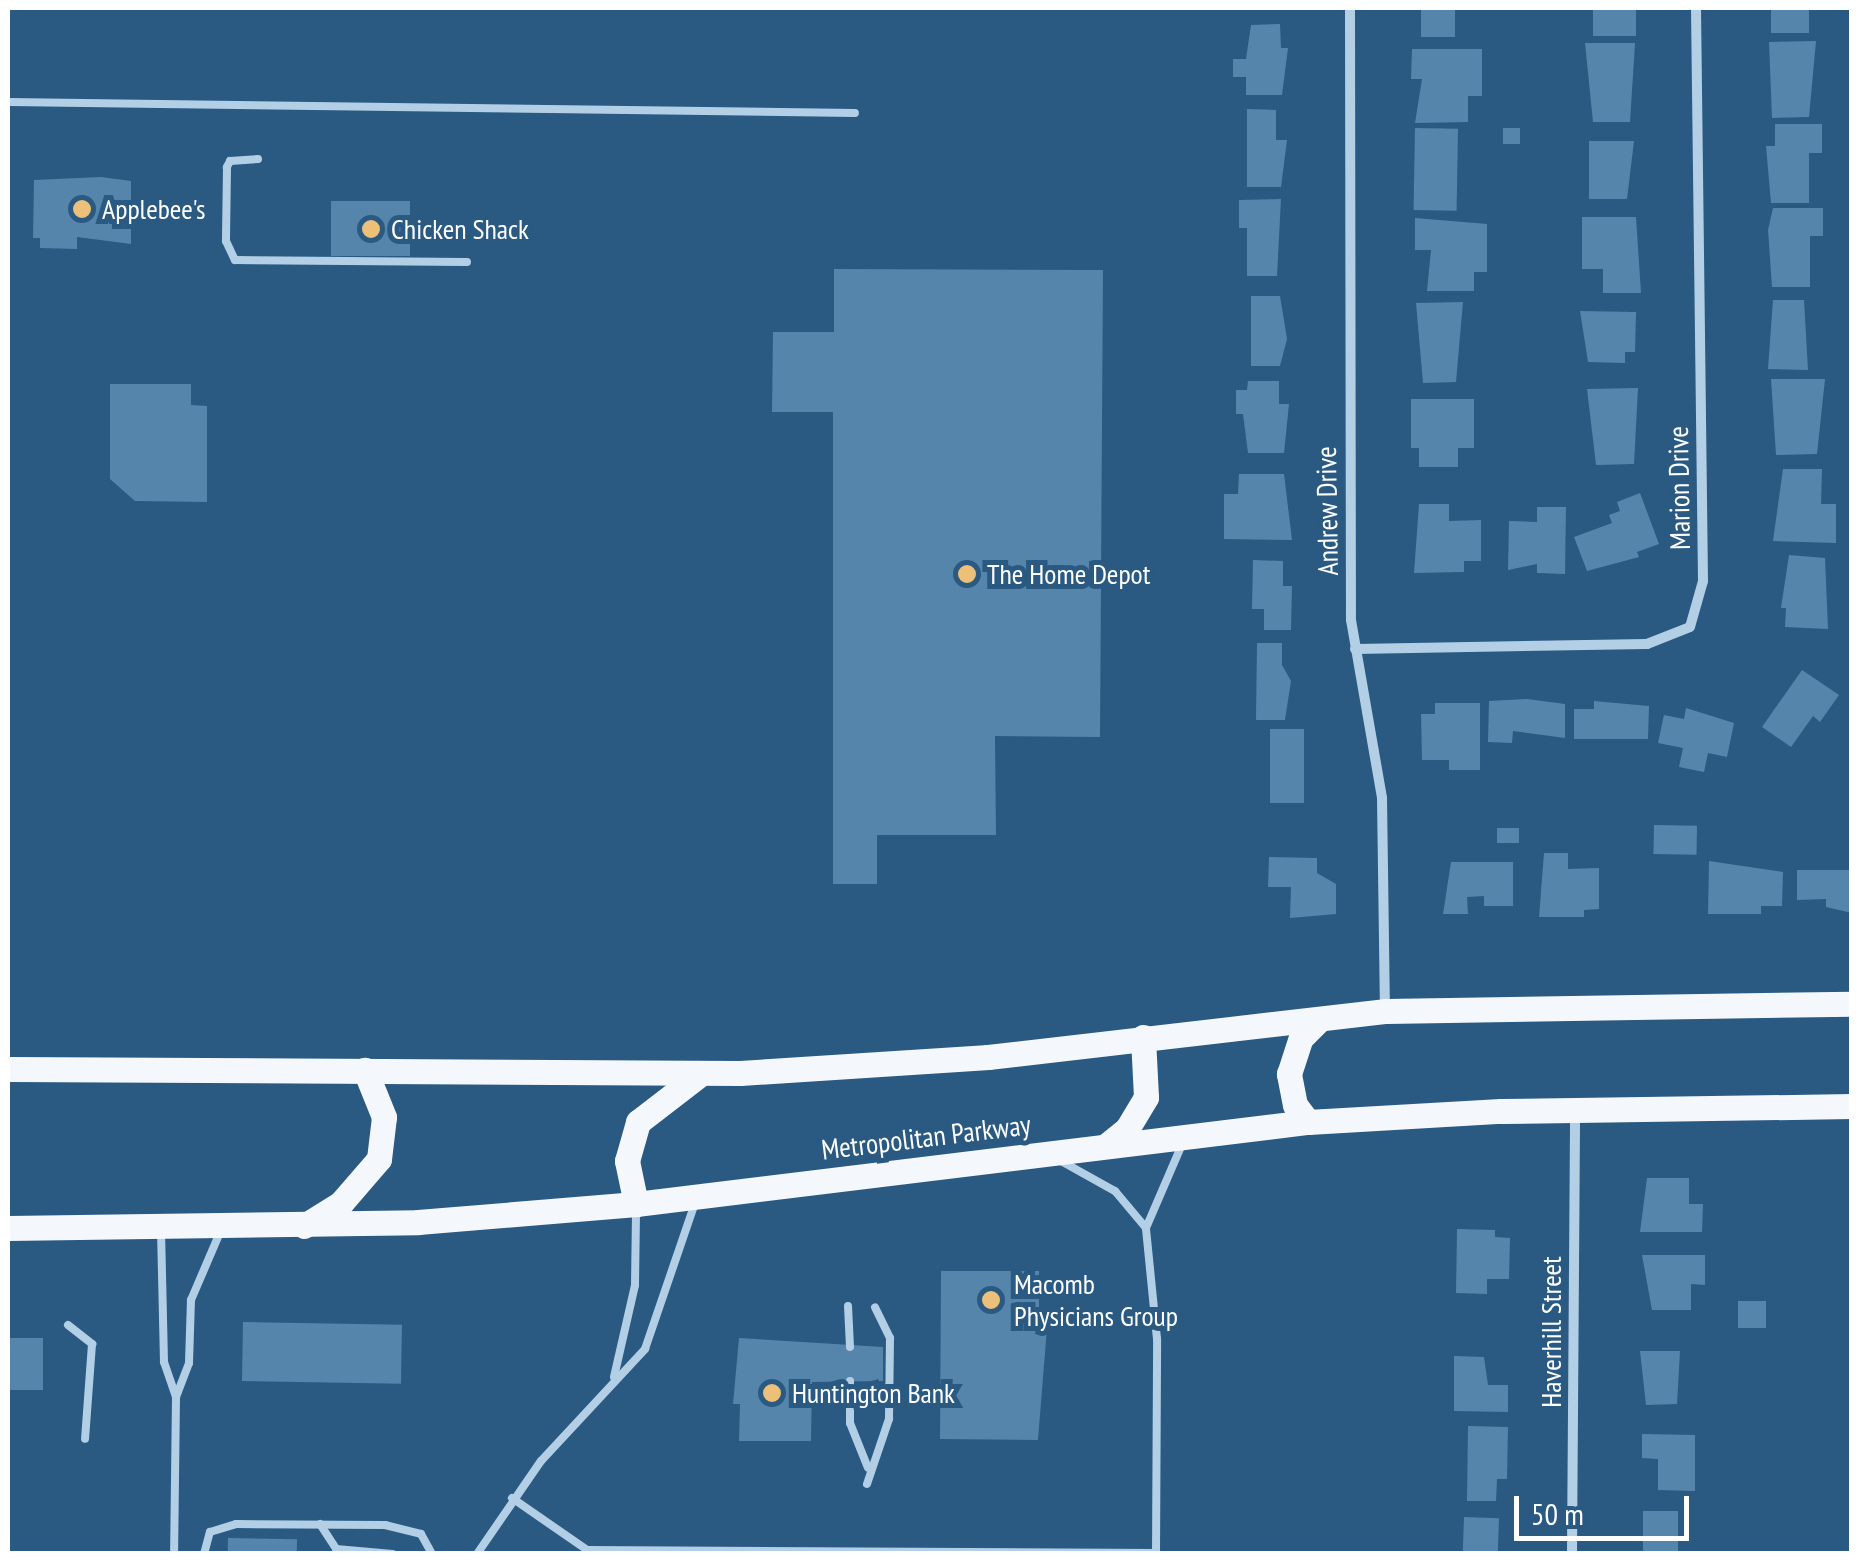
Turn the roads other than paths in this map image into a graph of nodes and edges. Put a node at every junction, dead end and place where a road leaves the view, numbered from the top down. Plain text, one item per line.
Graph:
1 (1350, 8) edge
2 (1696, 8) edge
3 (8, 102) edge
4 (855, 113) dead end
5 (258, 160) dead end
6 (466, 262) dead end
7 (1354, 648) junction
8 (1852, 1004) edge
9 (1386, 1012) junction
10 (1320, 1018) junction
11 (1143, 1037) junction
12 (8, 1070) edge
13 (366, 1070) junction
14 (699, 1074) junction
15 (1852, 1106) edge
16 (1575, 1111) junction
17 (1308, 1122) junction
18 (1190, 1133) junction
19 (1107, 1145) junction
20 (1039, 1153) junction
21 (698, 1196) junction
22 (636, 1204) junction
23 (162, 1226) junction
24 (223, 1226) junction
25 (304, 1226) junction
26 (8, 1228) edge
27 (1146, 1228) junction
28 (848, 1306) dead end
29 (875, 1307) dead end
30 (68, 1325) dead end
31 (850, 1347) dead end
32 (614, 1378) junction
33 (850, 1382) dead end
34 (176, 1397) junction
35 (85, 1440) dead end
36 (868, 1468) junction
37 (867, 1484) dead end
38 (512, 1498) junction
39 (320, 1524) junction
40 (1156, 1553) edge
41 (174, 1554) edge
42 (204, 1554) edge
43 (393, 1554) edge
44 (432, 1554) edge
45 (478, 1554) edge
46 (1572, 1554) edge

1 - 7 street, Andrew Drive
2 - 7 street, Marion Drive
3 - 4 lane
5 - 6 lane
7 - 9 street, Andrew Drive
8 - 9 main road
9 - 10 main road
10 - 11 main road
10 - 17 main road
11 - 14 main road
11 - 19 main road
12 - 13 main road
13 - 14 main road
13 - 25 main road
14 - 22 main road
15 - 16 main road, Metropolitan Parkway
16 - 17 main road, Metropolitan Parkway
16 - 46 street, Haverhill Street
17 - 18 main road, Metropolitan Parkway
18 - 19 main road, Metropolitan Parkway
18 - 27 lane
19 - 20 main road, Metropolitan Parkway
20 - 21 main road, Metropolitan Parkway
20 - 27 lane
21 - 22 main road, Metropolitan Parkway
21 - 32 lane
22 - 25 main road, Metropolitan Parkway
22 - 32 lane
23 - 24 main road, Metropolitan Parkway
23 - 26 main road, Metropolitan Parkway
23 - 34 lane
24 - 25 main road, Metropolitan Parkway
24 - 34 lane
27 - 40 lane
28 - 31 lane
29 - 36 lane
30 - 35 lane
32 - 38 lane
33 - 36 lane
34 - 41 lane
36 - 37 lane
38 - 40 lane
38 - 45 lane
39 - 42 lane
39 - 43 lane
39 - 44 lane

